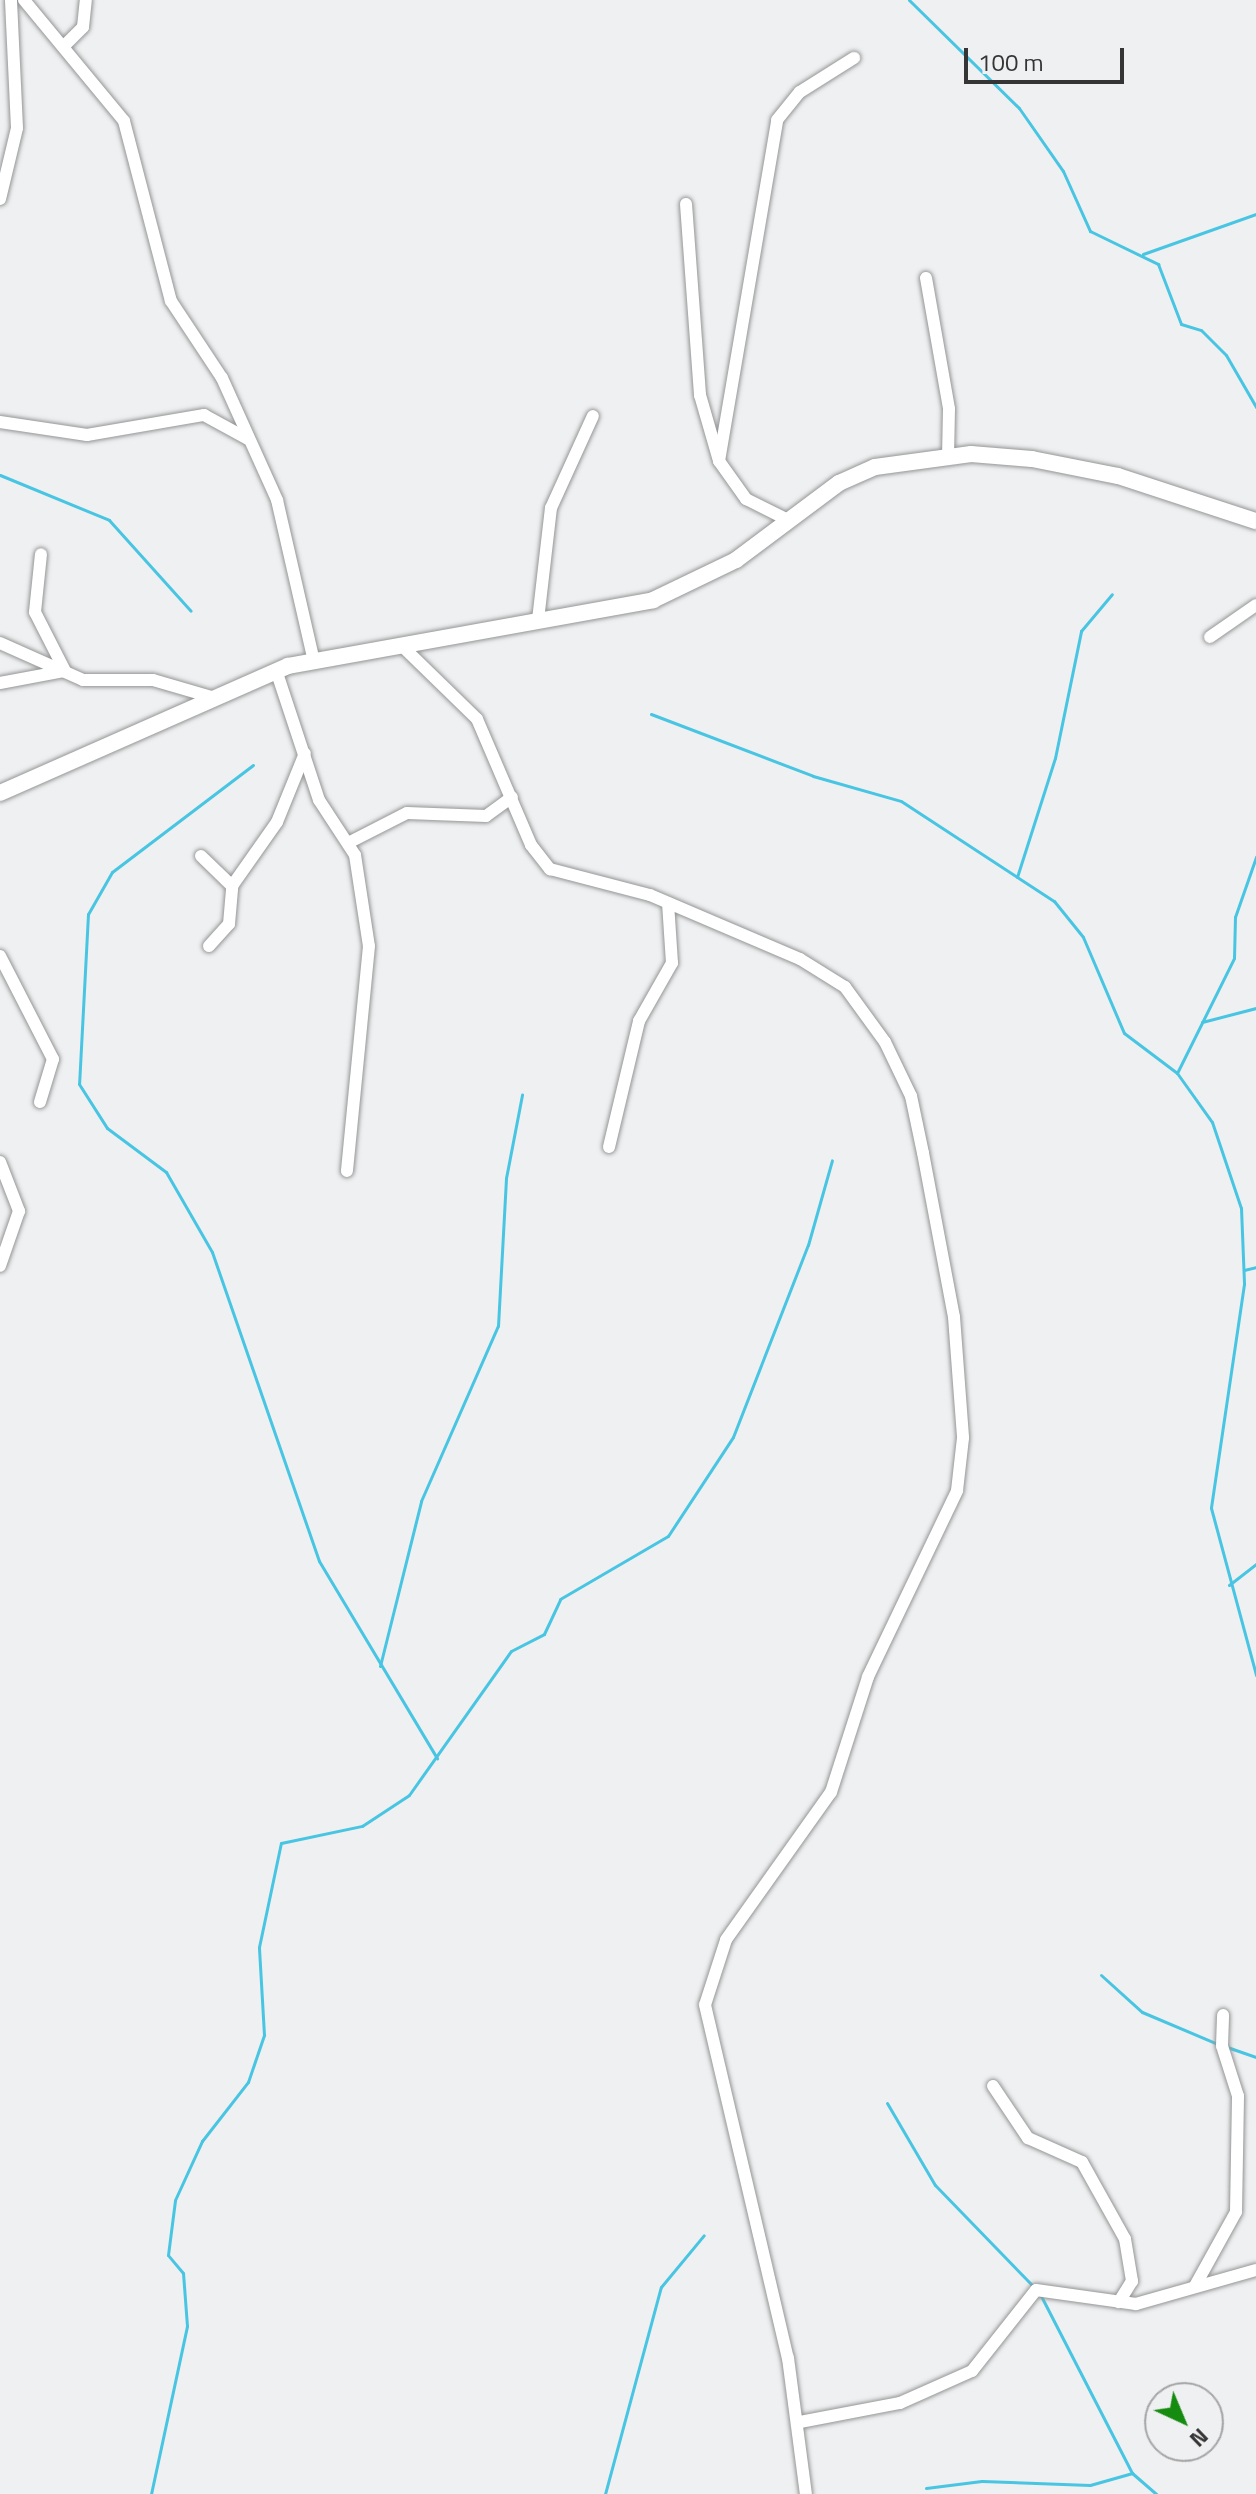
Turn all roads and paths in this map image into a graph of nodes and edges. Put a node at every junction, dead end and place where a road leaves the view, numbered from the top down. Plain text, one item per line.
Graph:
1 (11, 0) edge
2 (24, 0) edge
3 (86, 0) edge
4 (64, 46) junction
5 (854, 58) dead end
6 (0, 199) edge
7 (686, 204) dead end
8 (926, 278) dead end
9 (593, 416) dead end
10 (0, 422) edge
11 (248, 439) junction
12 (948, 456) junction
13 (719, 461) junction
14 (790, 521) junction
15 (1256, 521) edge
16 (41, 554) dead end
17 (1256, 605) edge
18 (538, 620) junction
19 (1210, 637) dead end
20 (0, 643) edge
21 (403, 647) junction
22 (314, 661) junction
23 (276, 670) junction
24 (65, 671) junction
25 (0, 683) edge
26 (211, 697) junction
27 (305, 753) junction
28 (0, 793) edge
29 (512, 797) junction
30 (350, 842) junction
31 (201, 856) dead end
32 (232, 886) junction
33 (668, 903) junction
34 (209, 946) dead end
35 (0, 956) edge
36 (40, 1102) dead end
37 (609, 1147) dead end
38 (0, 1162) edge
39 (347, 1171) dead end
40 (0, 1266) edge
41 (1223, 2015) dead end
42 (993, 2086) dead end
43 (1256, 2270) edge
44 (1195, 2286) junction
45 (1119, 2302) junction
46 (800, 2422) junction
47 (806, 2494) edge

1 - 6 street
2 - 4 street
3 - 4 street
4 - 11 street
5 - 13 street
7 - 13 street
8 - 12 street
9 - 18 street
10 - 11 street
11 - 22 street
12 - 14 street
12 - 15 street
13 - 14 street
14 - 18 street
16 - 24 street
17 - 19 street
18 - 21 street
20 - 24 street
21 - 22 street
21 - 29 street
22 - 23 street
23 - 26 street
23 - 27 street
24 - 25 street
24 - 26 street
26 - 28 street
27 - 30 street
27 - 32 street
29 - 30 street
29 - 33 street
30 - 39 street
31 - 32 street
32 - 34 street
33 - 37 street
33 - 46 street
35 - 36 street
38 - 40 street
41 - 44 street
42 - 45 street
43 - 44 street
44 - 45 street
45 - 46 street
46 - 47 street

